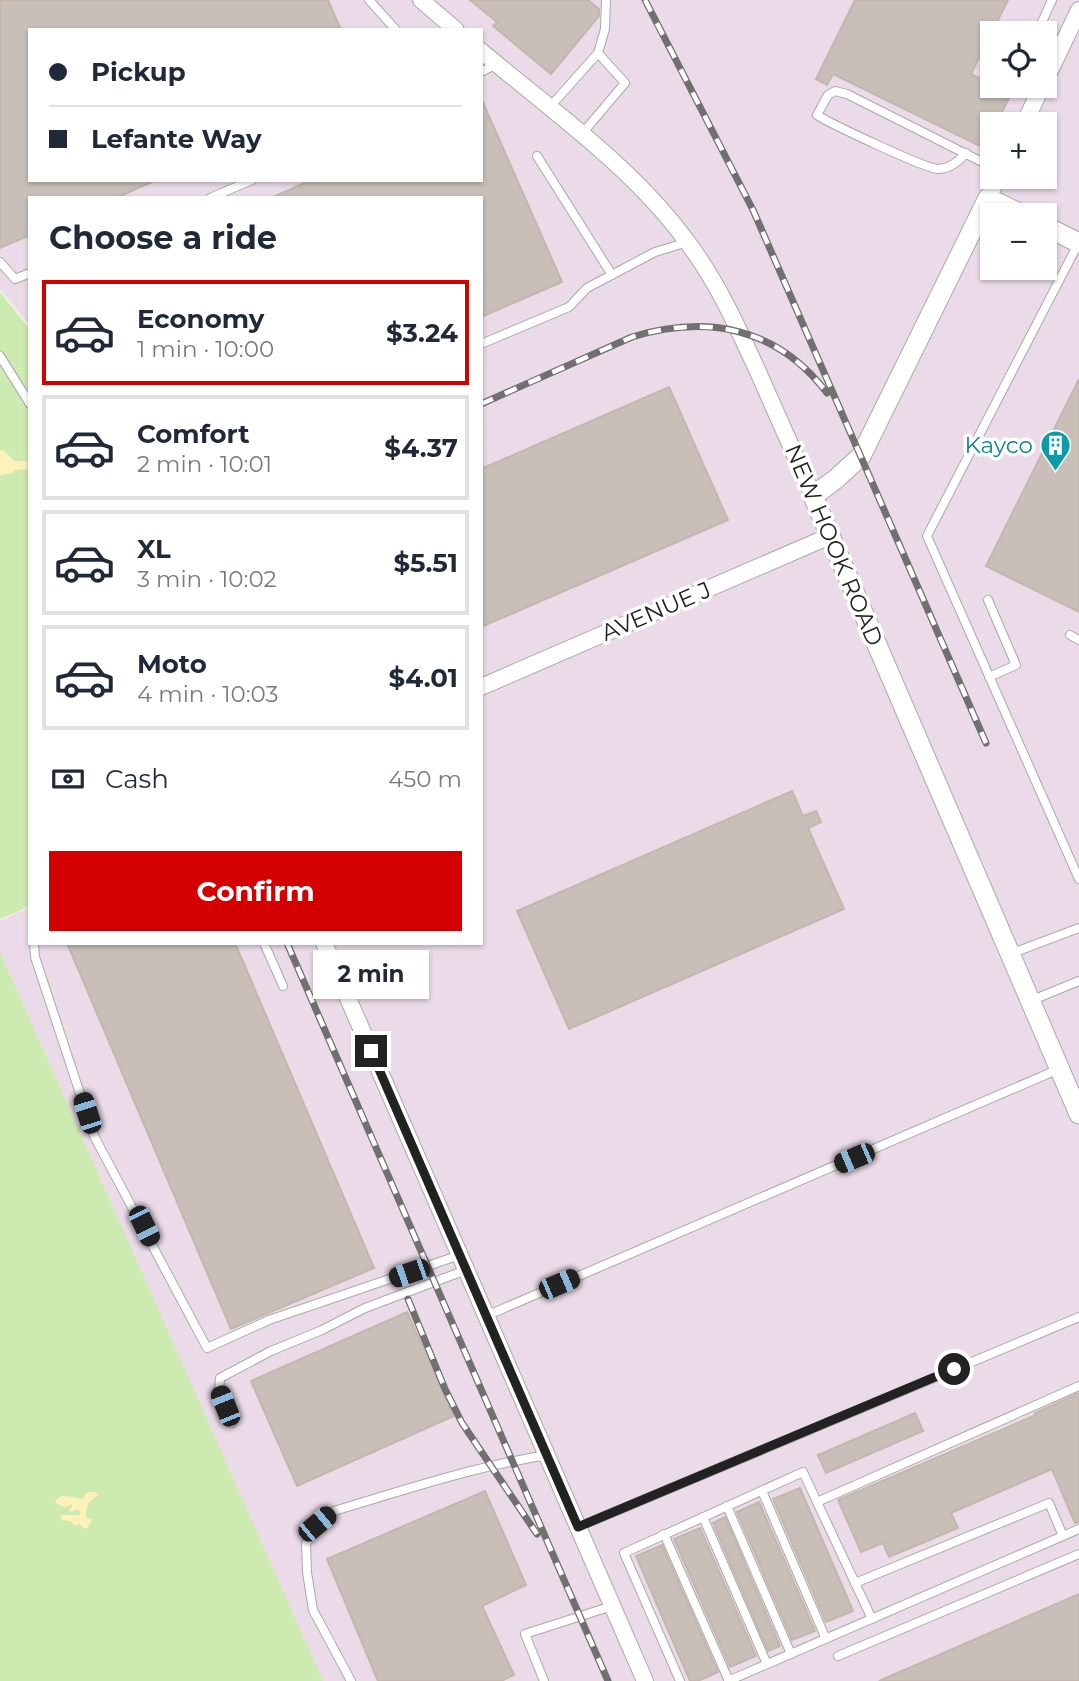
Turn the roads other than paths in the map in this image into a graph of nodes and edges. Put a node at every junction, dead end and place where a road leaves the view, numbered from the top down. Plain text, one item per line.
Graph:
1 (369, 0) edge
2 (606, 0) edge
3 (1052, 0) edge
4 (432, 4) edge
5 (1079, 10) edge
6 (1042, 21) edge
7 (394, 28) edge
8 (454, 28) edge
9 (483, 53) edge
10 (598, 53) junction
11 (1057, 55) edge
12 (497, 64) junction
13 (483, 71) edge
14 (549, 108) junction
15 (581, 135) junction
16 (966, 153) junction
17 (537, 156) dead end
18 (980, 161) edge
19 (246, 182) edge
20 (992, 189) edge
21 (215, 196) edge
22 (988, 198) junction
23 (998, 203) edge
24 (1057, 232) edge
25 (688, 242) junction
26 (1079, 243) edge
27 (0, 262) edge
28 (28, 274) edge
29 (612, 275) junction
30 (483, 343) edge
31 (0, 356) edge
32 (28, 401) edge
33 (813, 496) junction
34 (830, 536) junction
35 (988, 600) dead end
36 (1070, 635) dead end
37 (1079, 640) edge
38 (989, 677) junction
39 (483, 686) edge
40 (1079, 879) edge
41 (1079, 928) edge
42 (34, 945) edge
43 (265, 945) edge
44 (325, 945) edge
45 (1010, 954) junction
46 (1079, 981) edge
47 (282, 986) dead end
48 (1030, 1001) junction
49 (1059, 1069) junction
50 (1079, 1114) edge
51 (463, 1263) junction
52 (486, 1316) junction
53 (1079, 1317) edge
54 (1079, 1387) edge
55 (232, 1423) dead end
56 (547, 1455) junction
57 (762, 1491) junction
58 (817, 1502) junction
59 (727, 1506) junction
60 (703, 1517) junction
61 (578, 1527) junction
62 (1079, 1529) edge
63 (664, 1535) junction
64 (1063, 1536) junction
65 (1079, 1554) edge
66 (855, 1583) junction
67 (612, 1606) junction
68 (872, 1619) junction
69 (826, 1639) junction
70 (791, 1654) junction
71 (838, 1656) dead end
72 (767, 1664) junction
73 (351, 1681) edge
74 (544, 1681) edge
75 (645, 1681) edge
76 (680, 1681) edge
77 (729, 1681) edge

1 - 7 lane
2 - 10 lane
3 - 6 lane
4 - 8 street
5 - 11 street
9 - 12 street, NEW HOOK ROAD
10 - 14 lane
10 - 15 lane
12 - 13 lane
12 - 14 street, NEW HOOK ROAD
14 - 15 street, NEW HOOK ROAD
15 - 25 street, NEW HOOK ROAD
16 - 16 lane
16 - 18 lane
17 - 29 lane
19 - 21 lane
20 - 22 street
22 - 23 street
22 - 33 street
24 - 26 street
25 - 29 lane
25 - 33 street, NEW HOOK ROAD
26 - 38 lane
27 - 28 lane
29 - 30 lane
31 - 32 lane
33 - 34 street, NEW HOOK ROAD
34 - 39 street, AVENUE J
34 - 45 street, NEW HOOK ROAD
35 - 38 lane
36 - 37 lane
38 - 40 lane
41 - 45 lane
42 - 51 lane
43 - 47 lane
44 - 51 street
45 - 48 street, NEW HOOK ROAD
46 - 48 lane
48 - 49 street, NEW HOOK ROAD
49 - 50 street, NEW HOOK ROAD
49 - 52 lane
51 - 52 street
51 - 55 lane
52 - 56 street
53 - 61 lane
54 - 58 lane
56 - 61 street
56 - 73 lane
57 - 58 lane
57 - 59 lane
57 - 69 lane
58 - 66 lane
59 - 60 lane
59 - 70 lane
60 - 63 lane
60 - 72 lane
61 - 67 street
62 - 64 lane
63 - 76 lane
63 - 77 lane
64 - 66 lane
64 - 68 lane
65 - 71 lane
66 - 68 lane
67 - 74 lane
67 - 75 street
68 - 69 lane
69 - 70 lane
70 - 72 lane
72 - 77 lane

